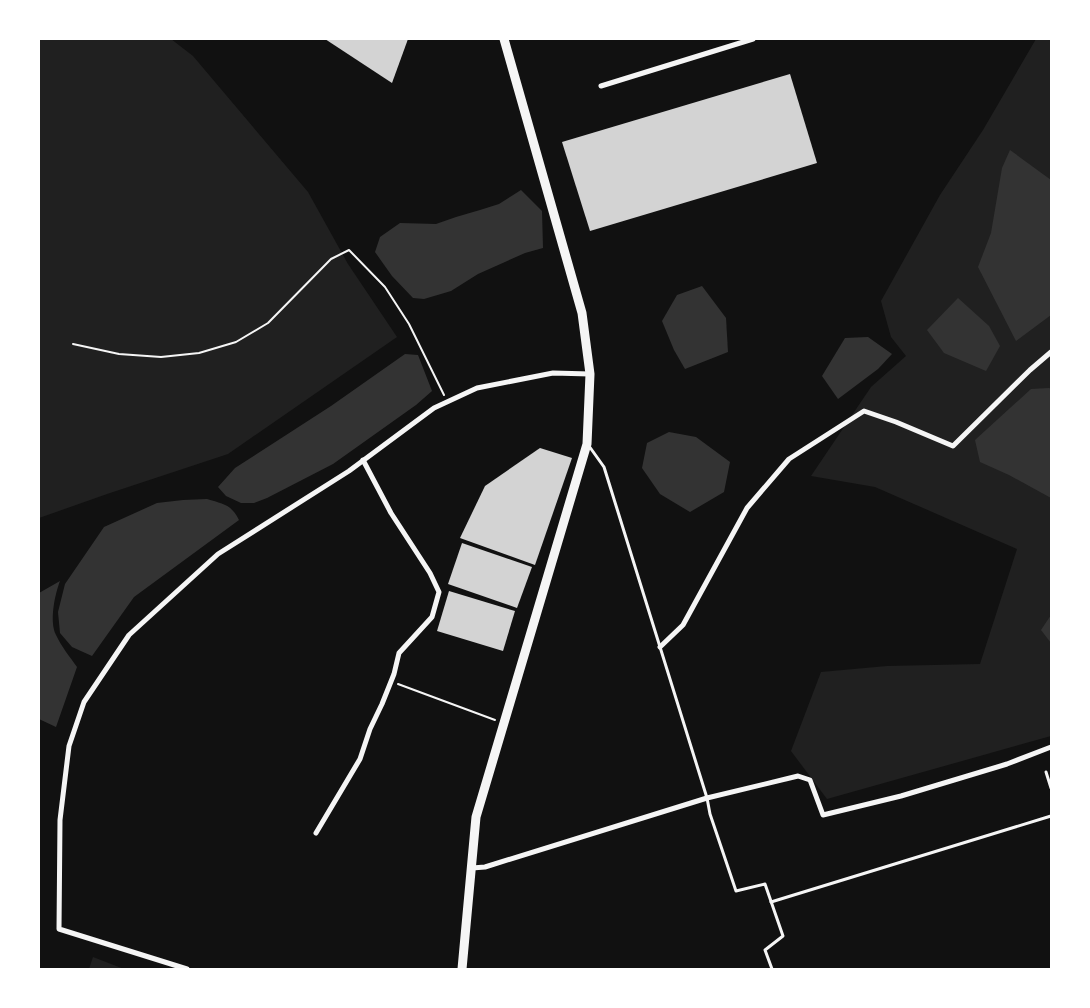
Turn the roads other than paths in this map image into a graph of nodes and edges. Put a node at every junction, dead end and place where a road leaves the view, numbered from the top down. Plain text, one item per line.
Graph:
1 (504, 39) edge
2 (753, 39) edge
3 (601, 86) dead end
4 (1051, 352) edge
5 (590, 374) junction
6 (587, 444) junction
7 (363, 460) junction
8 (660, 647) junction
9 (1051, 746) edge
10 (1046, 772) dead end
11 (1051, 788) edge
12 (707, 798) junction
13 (1051, 816) edge
14 (316, 833) dead end
15 (472, 868) junction
16 (771, 902) junction
17 (187, 969) edge
18 (462, 969) edge
19 (772, 969) edge

1 - 5 main road
2 - 3 street
4 - 8 street
5 - 6 main road
5 - 7 street
6 - 8 lane
6 - 15 main road
7 - 14 street
7 - 17 street
8 - 12 lane
9 - 12 street
10 - 11 lane
12 - 15 street
12 - 16 lane
13 - 16 lane
15 - 18 main road
16 - 19 lane

